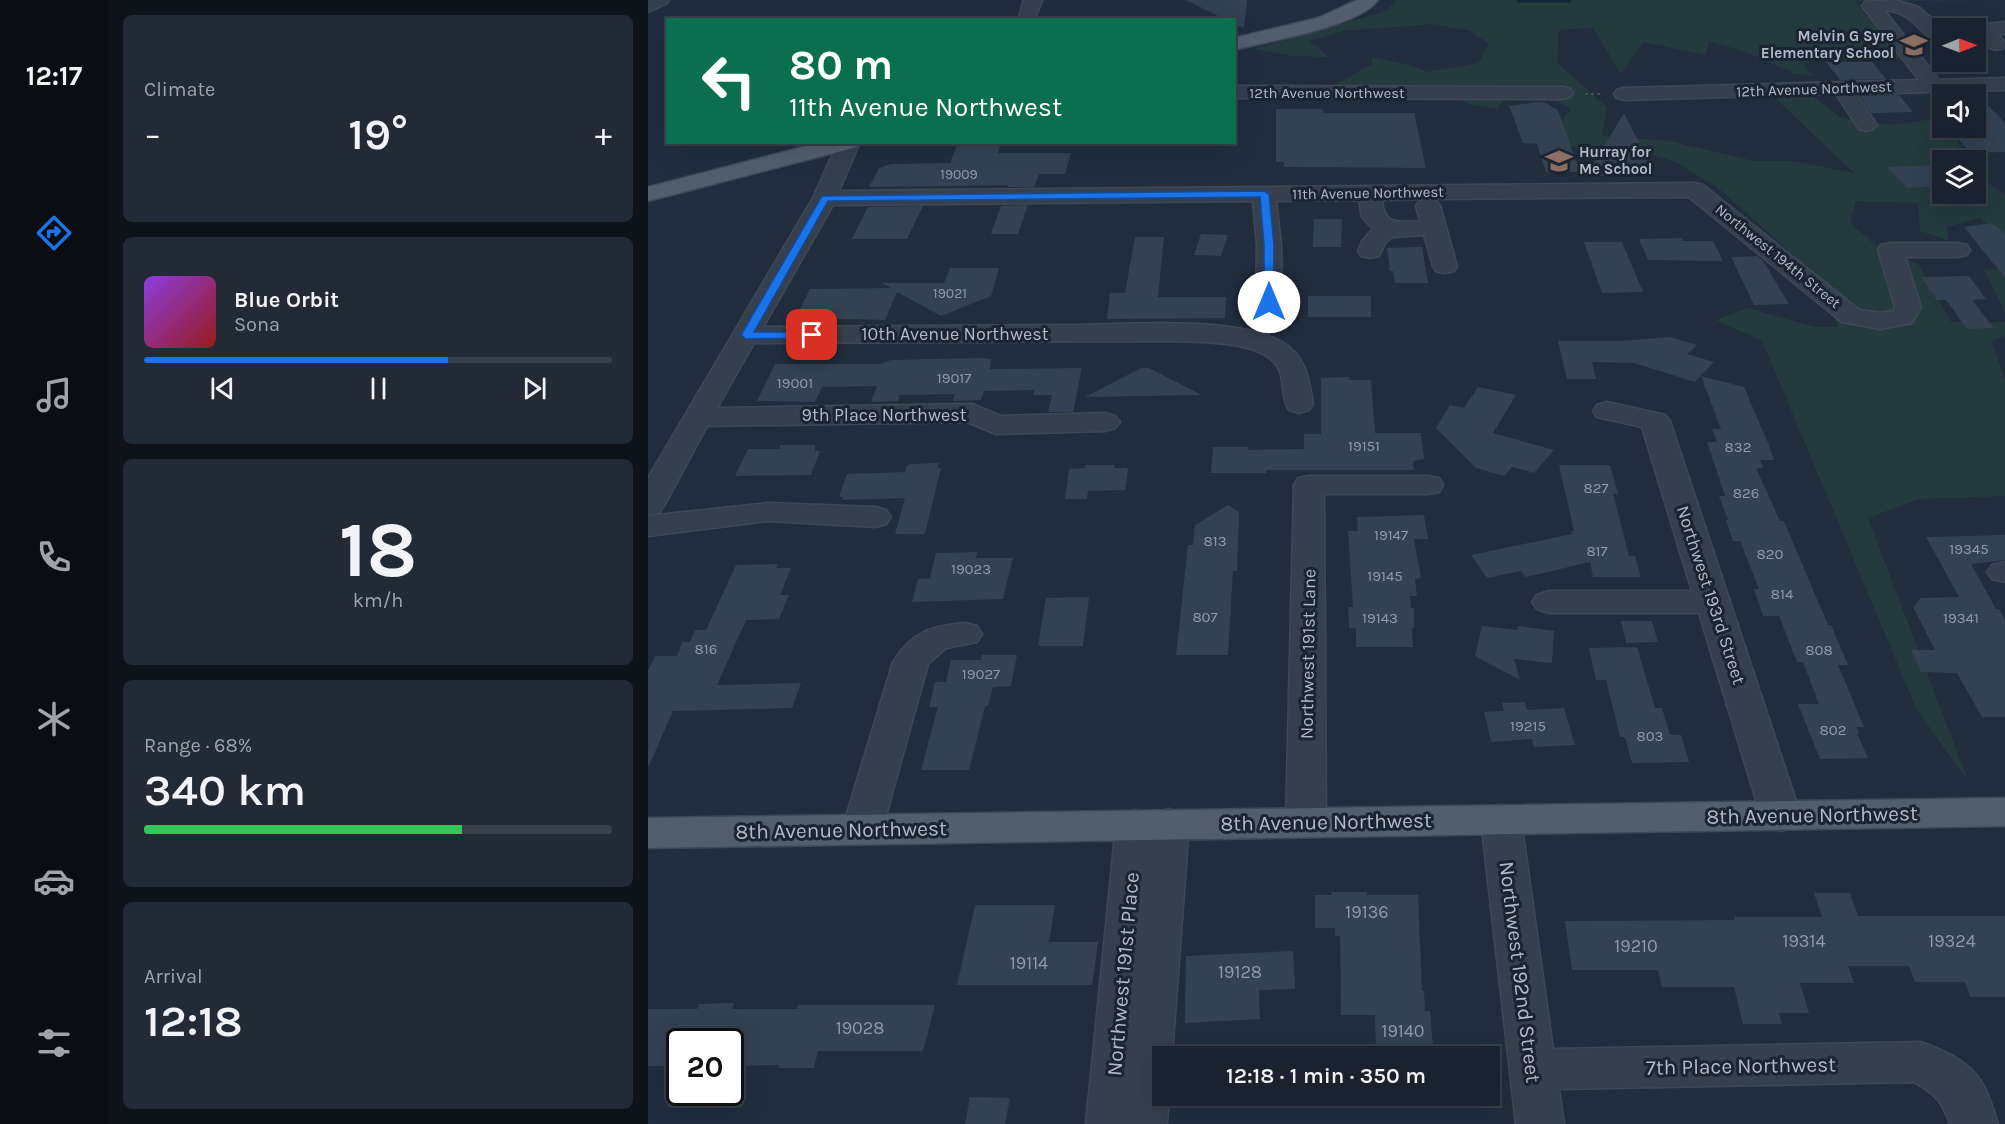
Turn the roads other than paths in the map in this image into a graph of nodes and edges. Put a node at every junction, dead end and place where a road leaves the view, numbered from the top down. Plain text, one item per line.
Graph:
1 (660, 0) edge
2 (1033, 0) edge
3 (1370, 0) edge
4 (648, 7) edge
5 (1026, 18) edge
6 (1932, 27) edge
7 (1236, 43) edge
8 (1922, 51) edge
9 (1668, 81) dead end
10 (1932, 84) joint
11 (1986, 84) edge
12 (2004, 84) edge
13 (1894, 87) junction
14 (1842, 88) junction
15 (1236, 92) edge
16 (1563, 93) road end
17 (1624, 94) road end
18 (1866, 125) dead end
19 (841, 144) edge
20 (848, 144) edge
21 (1695, 190) joint
22 (1425, 192) junction
23 (1370, 193) junction
24 (648, 194) edge
25 (1264, 194) junction
26 (825, 198) junction
27 (1434, 227) junction
28 (1398, 228) junction
29 (1370, 250) dead end
30 (1958, 250) dead end
31 (1445, 266) dead end
32 (1269, 302) dead end
33 (746, 335) junction
34 (1299, 404) dead end
35 (1607, 411) dead end
36 (697, 417) junction
37 (1105, 422) dead end
38 (656, 478) edge
39 (1428, 485) dead end
40 (648, 506) edge
41 (875, 517) dead end
42 (648, 526) edge
43 (1549, 602) dead end
44 (1713, 602) junction
45 (965, 634) dead end
46 (2005, 813) edge
47 (1781, 816) junction
48 (1501, 820) junction
49 (1306, 822) junction
50 (1153, 825) junction
51 (862, 830) junction
52 (650, 836) edge
53 (1533, 1070) junction
54 (1110, 1124) edge
55 (1143, 1124) edge
56 (1540, 1124) edge
57 (1974, 1124) edge

1 - 4 street
2 - 5 street
3 - 7 main road
6 - 8 street
8 - 10 street
9 - 13 street
10 - 13 street, 12th Avenue Northwest
11 - 12 street, 12th Avenue Northwest
13 - 14 street, 12th Avenue Northwest
14 - 17 street, 12th Avenue Northwest
14 - 18 street
15 - 16 street, 12th Avenue Northwest
19 - 24 main road
20 - 26 street
21 - 22 street, 11th Avenue Northwest
21 - 30 street, Northwest 194th Street
22 - 23 street, 11th Avenue Northwest
22 - 27 street
23 - 25 street, 11th Avenue Northwest
23 - 28 street
25 - 26 street, 11th Avenue Northwest
25 - 32 street
26 - 33 street
27 - 28 street
27 - 31 street
28 - 29 street
33 - 34 street, 10th Avenue Northwest
33 - 36 street
35 - 44 street, Northwest 193rd Street
36 - 37 street, 9th Place Northwest
36 - 38 street
38 - 40 street
39 - 49 street, Northwest 191st Lane
41 - 42 street
43 - 44 street
44 - 47 street, Northwest 193rd Street
45 - 51 street
46 - 47 main road, 8th Avenue Northwest
47 - 48 main road, 8th Avenue Northwest
48 - 49 main road, 8th Avenue Northwest
48 - 53 street, Northwest 192nd Street
49 - 50 main road, 8th Avenue Northwest
50 - 51 main road, 8th Avenue Northwest
50 - 54 street, Northwest 191st Place
50 - 55 street
51 - 52 main road, 8th Avenue Northwest
53 - 56 street, Northwest 192nd Street
53 - 57 street, 7th Place Northwest

